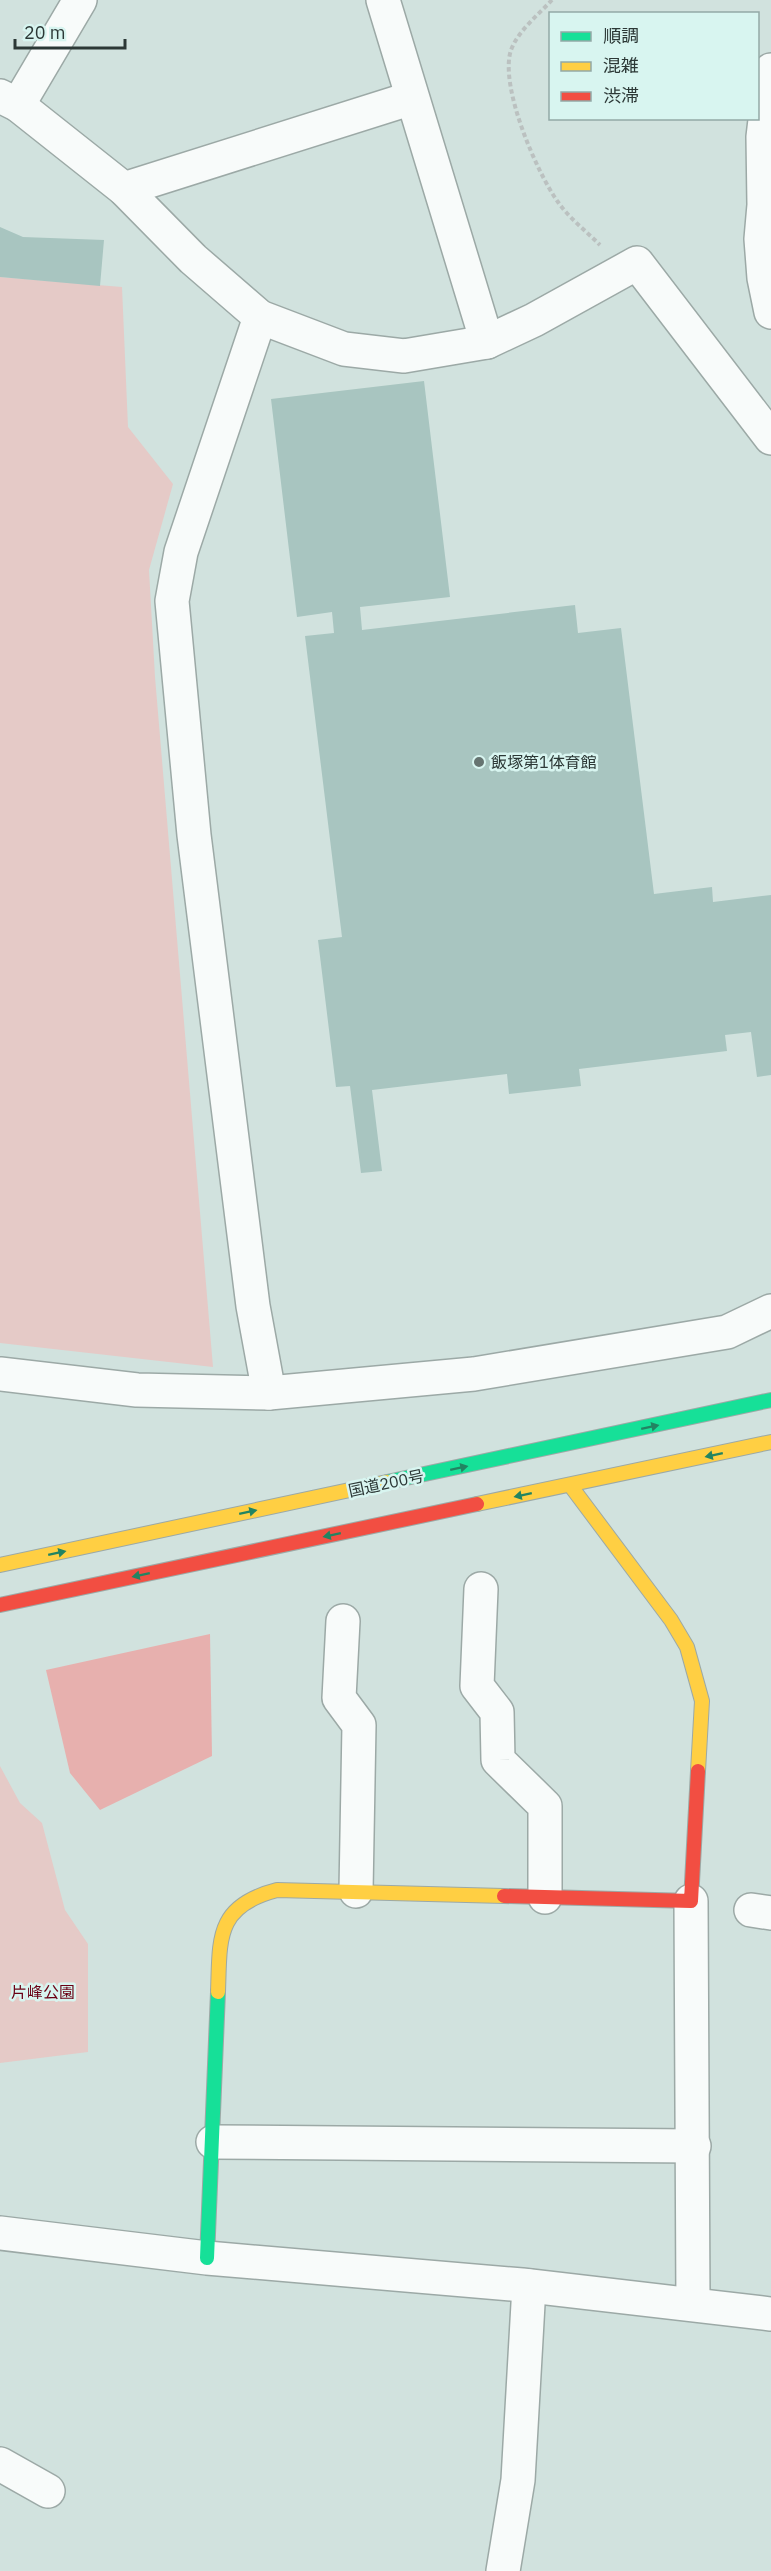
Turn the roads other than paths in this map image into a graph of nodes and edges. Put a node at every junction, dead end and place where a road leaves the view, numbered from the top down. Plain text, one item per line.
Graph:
1 (80, 0) edge
2 (383, 0) edge
3 (771, 70) edge
4 (412, 98) junction
5 (9, 100) edge
6 (124, 189) junction
7 (768, 202) edge
8 (771, 312) edge
9 (260, 317) junction
10 (487, 342) junction
11 (771, 438) edge
12 (771, 1311) edge
13 (0, 1374) edge
14 (269, 1393) junction
15 (771, 1400) edge
16 (771, 1442) edge
17 (570, 1485) junction
18 (0, 1565) edge
19 (481, 1589) dead end
20 (0, 1605) edge
21 (343, 1621) dead end
22 (356, 1892) junction
23 (545, 1897) junction
24 (691, 1901) junction
25 (213, 2142) junction
26 (694, 2146) junction
27 (0, 2233) edge
28 (207, 2258) junction
29 (529, 2286) junction
30 (693, 2303) junction
31 (771, 2314) edge
32 (0, 2464) edge
33 (48, 2491) dead end
34 (503, 2571) edge

1 - 5 street
2 - 4 street
3 - 7 street
4 - 6 street
4 - 10 street
5 - 6 street
6 - 9 street
7 - 8 street
9 - 10 street
9 - 14 street
10 - 11 street
12 - 14 street
13 - 14 street
18 -> 15 main road, 国道200号
16 -> 17 main road
17 -> 20 main road
17 - 24 main road
19 - 23 street
21 - 22 street
22 - 23 main road
22 - 25 main road
23 - 24 main road
24 - 26 street
25 - 26 street
25 - 28 main road
26 - 30 street
27 - 28 street
28 - 29 street
29 - 30 street
29 - 34 street
30 - 31 street
32 - 33 street

